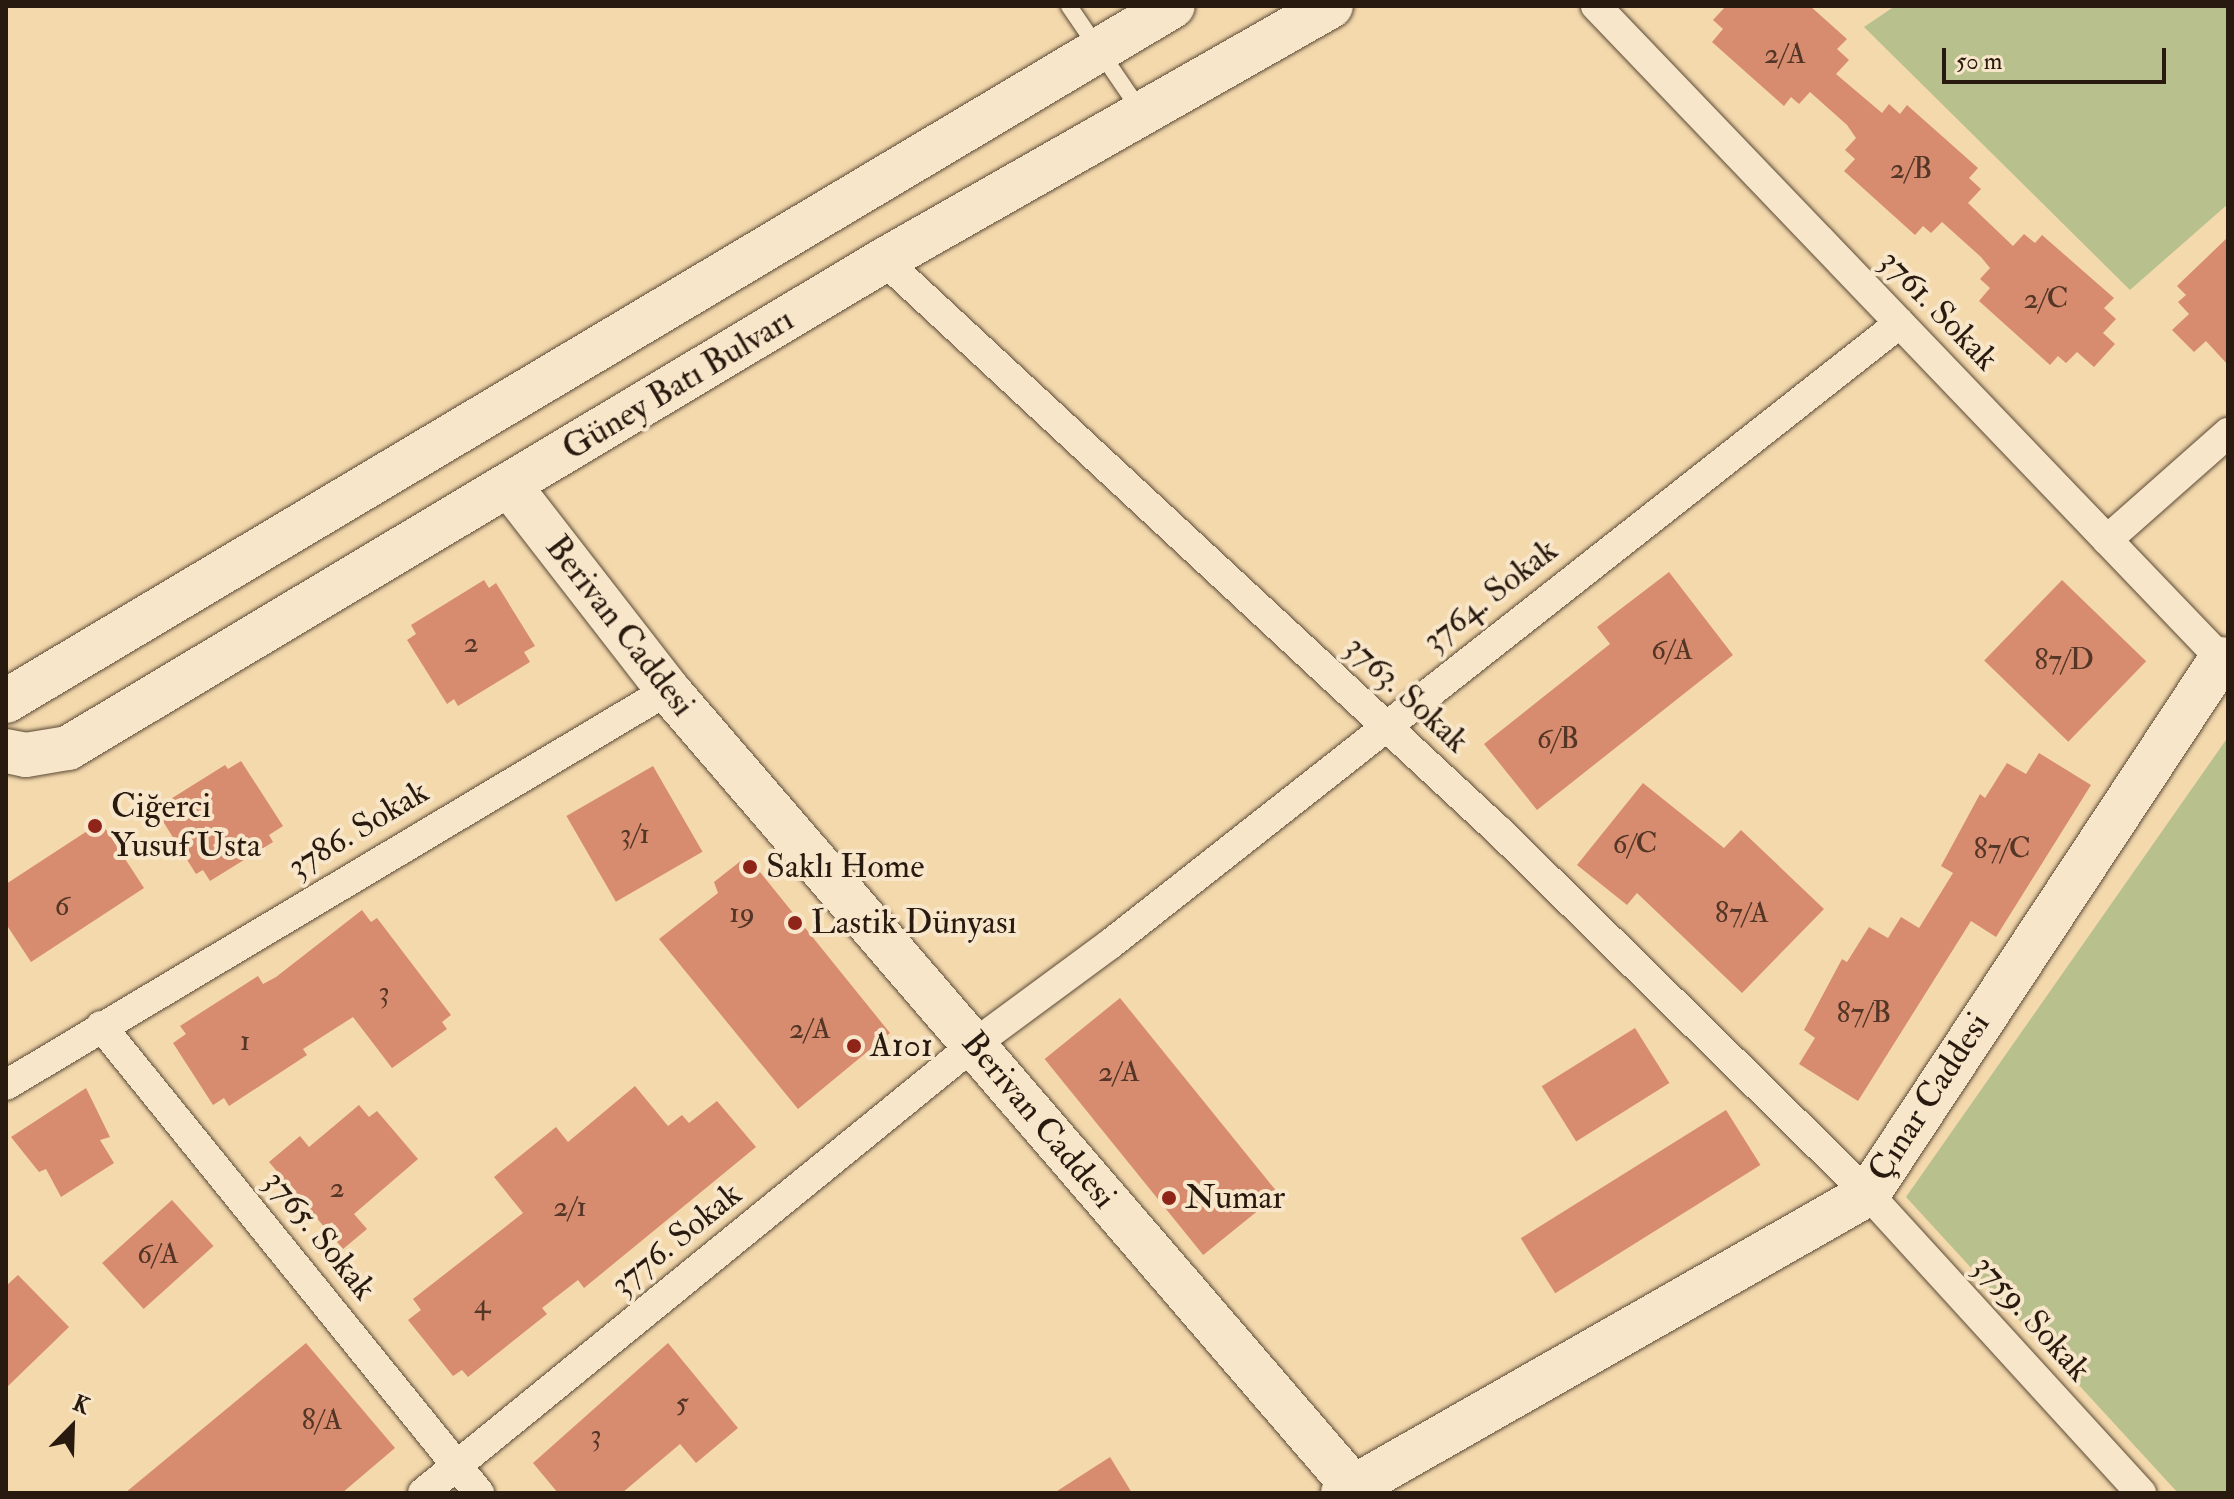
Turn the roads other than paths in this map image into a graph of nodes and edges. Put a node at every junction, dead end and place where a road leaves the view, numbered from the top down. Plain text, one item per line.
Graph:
1 (1069, 6) edge
2 (1173, 6) edge
3 (1596, 6) edge
4 (1306, 12) edge
5 (1098, 49) junction
6 (1142, 113) junction
7 (884, 260) junction
8 (1900, 323) junction
9 (2228, 433) edge
10 (509, 485) junction
11 (2107, 540) junction
12 (2225, 662) edge
13 (668, 690) junction
14 (15, 697) edge
15 (1385, 726) junction
16 (16, 753) edge
17 (101, 1026) junction
18 (976, 1043) junction
19 (6, 1085) edge
20 (1868, 1194) junction
21 (458, 1466) junction
22 (1352, 1491) edge
23 (423, 1493) edge
24 (479, 1493) edge
25 (2141, 1493) edge

1 - 5 lane
2 - 5 street, Güney Batı Bulvarı
3 - 8 street, 3761. Sokak
4 - 6 street, Güney Batı Bulvarı
5 - 6 lane
5 - 14 street, Güney Batı Bulvarı
6 - 7 street, Güney Batı Bulvarı
7 - 10 street, Güney Batı Bulvarı
7 - 15 street, 3763. Sokak
8 - 11 street, 3761. Sokak
8 - 15 street, 3764. Sokak
9 - 11 street
10 - 13 street, Berivan Caddesi
10 - 16 street, Güney Batı Bulvarı
11 - 12 street, 3761. Sokak
12 - 20 street, Çınar Caddesi
13 - 17 street, 3786. Sokak
13 - 18 street, Berivan Caddesi
15 - 18 street, 3764. Sokak
15 - 20 street, 3763. Sokak
17 - 19 street, 3786. Sokak
17 - 21 street, 3765. Sokak
18 - 21 street, 3776. Sokak
18 - 22 street, Berivan Caddesi
20 - 22 street, Çınar Caddesi
20 - 25 street, 3759. Sokak
21 - 23 street, 3776. Sokak
21 - 24 street, 3765. Sokak

